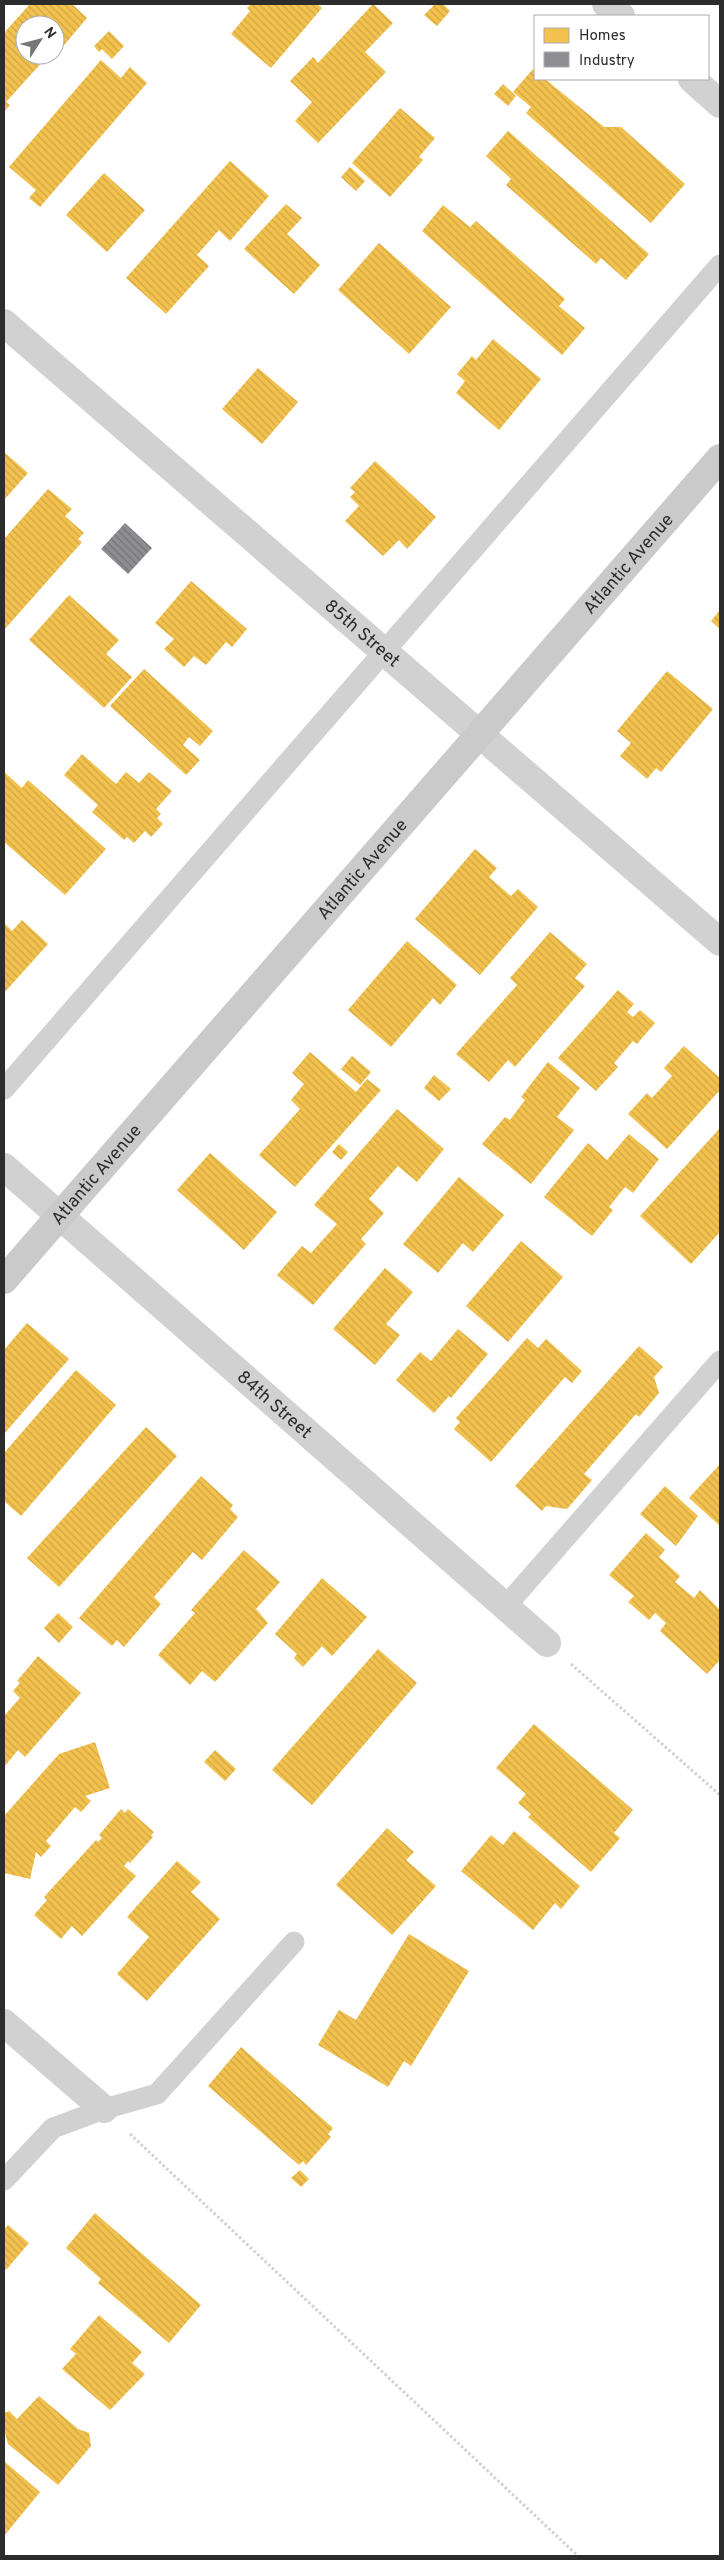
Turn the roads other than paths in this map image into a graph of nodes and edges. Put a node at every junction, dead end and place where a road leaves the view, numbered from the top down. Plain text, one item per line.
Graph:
1 (606, 4) edge
2 (620, 15) edge
3 (693, 80) edge
4 (720, 104) edge
5 (720, 265) edge
6 (4, 323) edge
7 (720, 458) edge
8 (384, 652) junction
9 (480, 734) junction
10 (720, 942) edge
11 (4, 1089) edge
12 (4, 1167) edge
13 (59, 1217) junction
14 (4, 1280) edge
15 (720, 1361) edge
16 (505, 1607) junction
17 (546, 1643) road end
18 (294, 1942) dead end
19 (4, 2023) edge
20 (104, 2109) junction
21 (4, 2180) edge

1 - 2 street
3 - 4 street
5 - 8 lane
6 - 8 street, 85th Street
7 - 9 street, Atlantic Avenue
8 - 9 street, 85th Street
8 - 11 lane
9 - 10 street, 85th Street
9 - 13 street, Atlantic Avenue
12 - 13 street, 84th Street
13 - 14 street, Atlantic Avenue
13 - 16 street, 84th Street
15 - 16 lane
16 - 17 street, 84th Street
18 - 20 lane
19 - 20 street
20 - 21 lane

